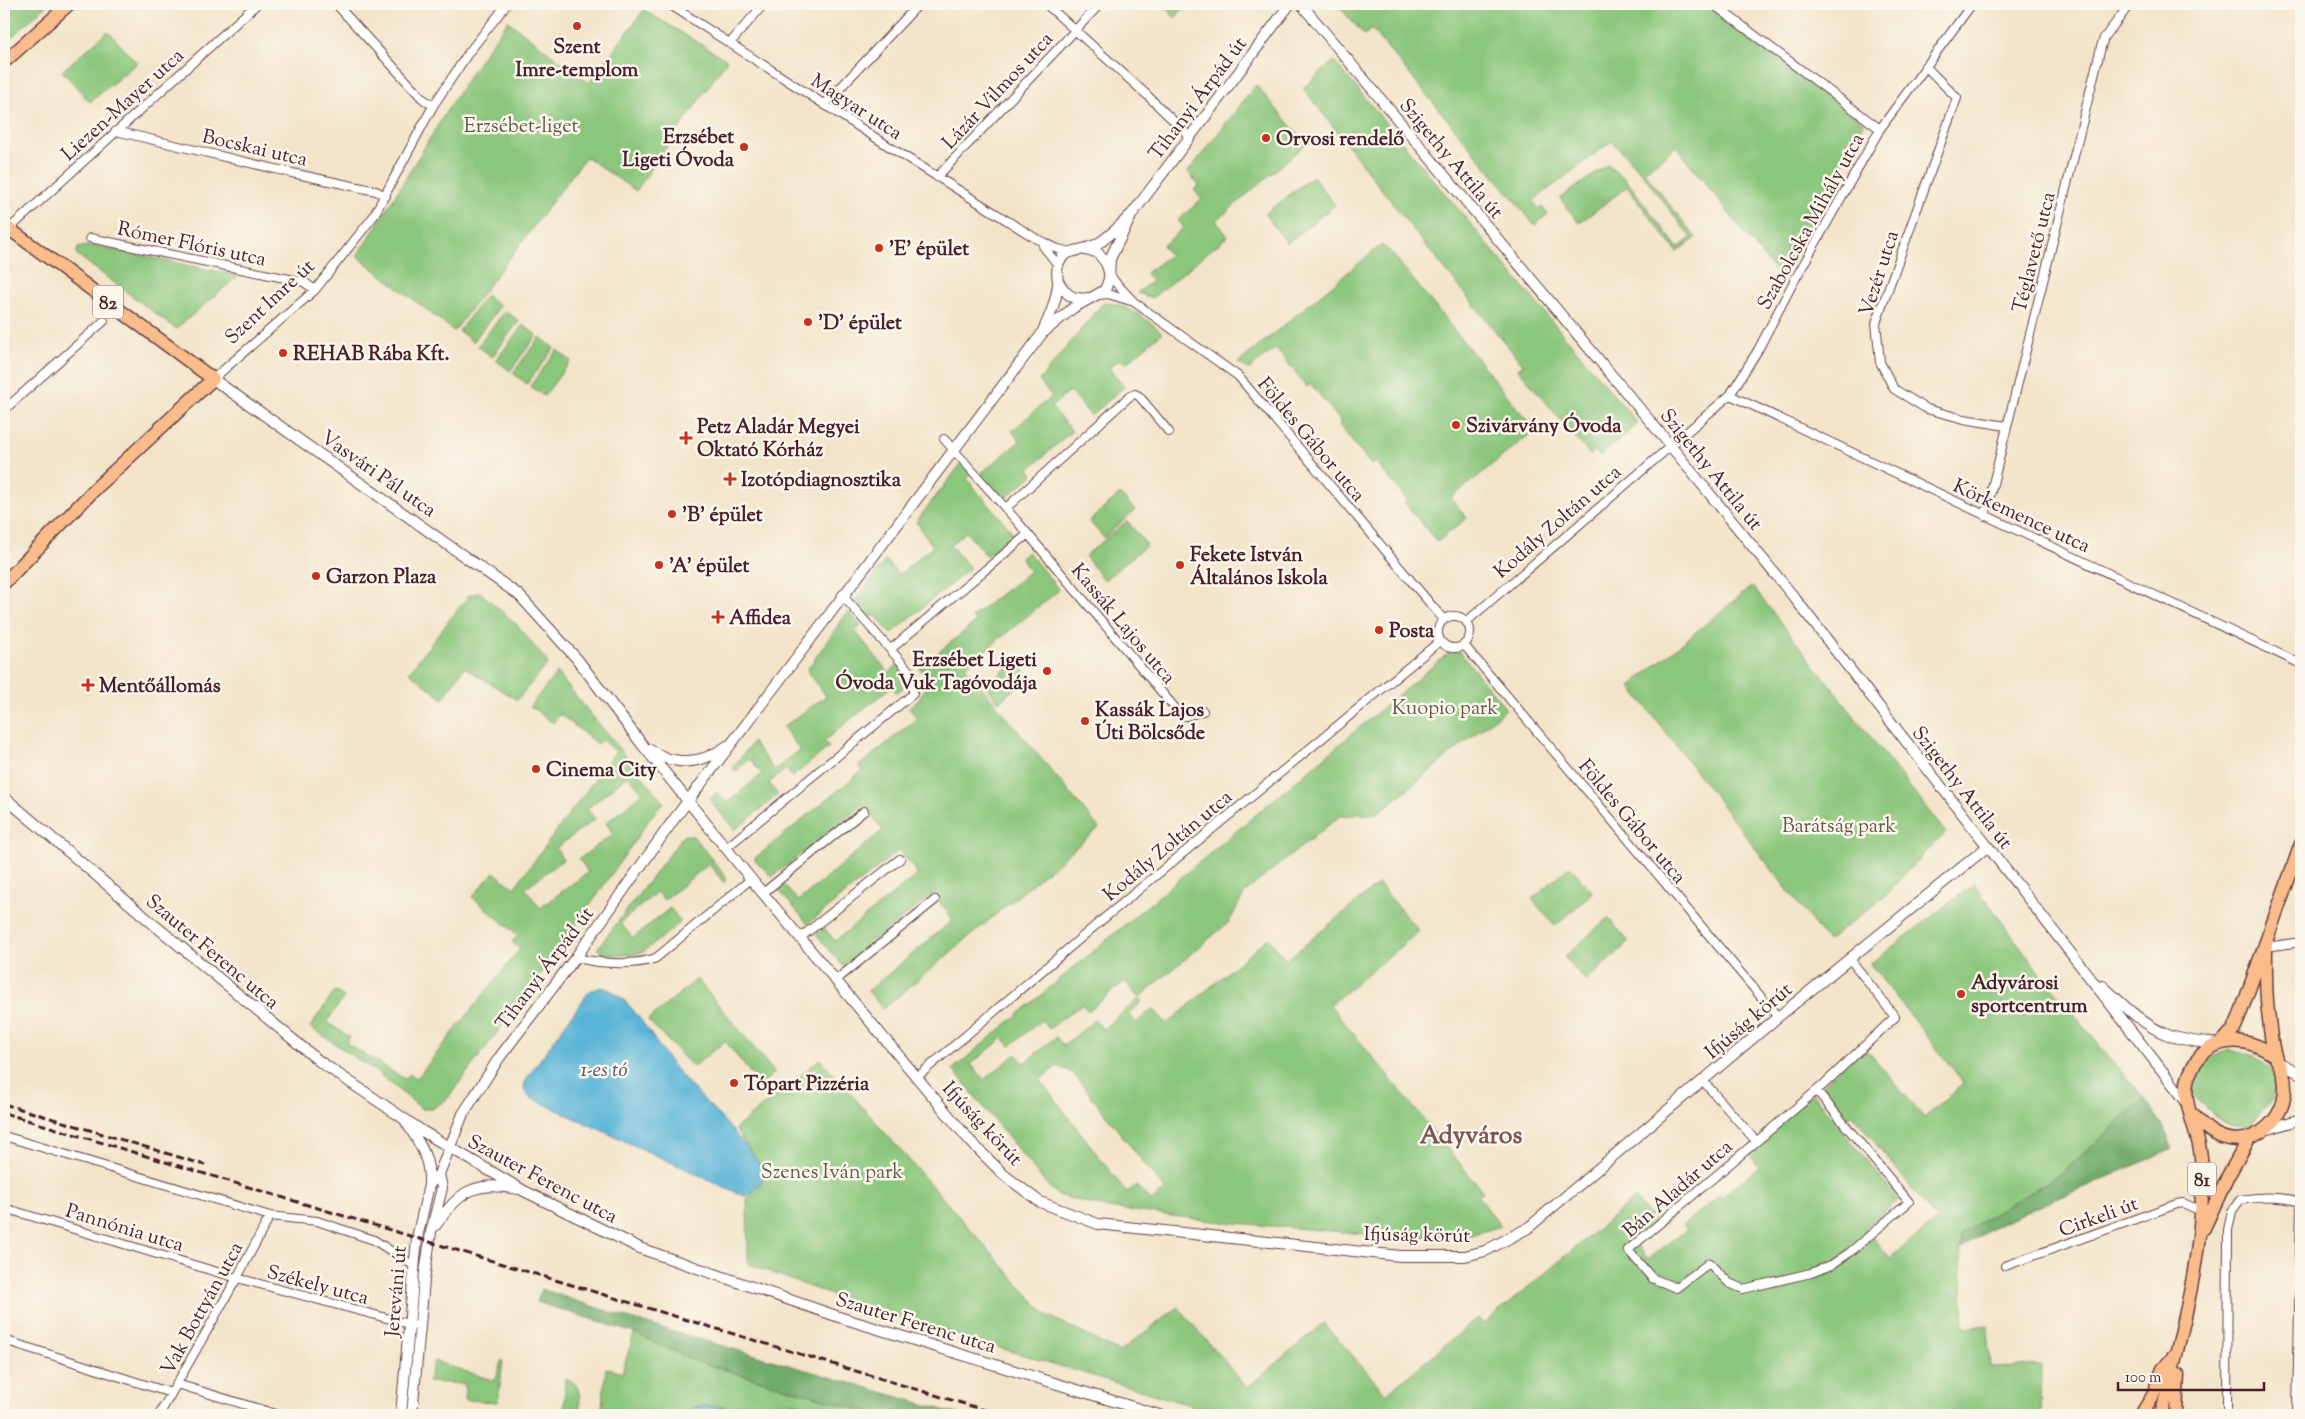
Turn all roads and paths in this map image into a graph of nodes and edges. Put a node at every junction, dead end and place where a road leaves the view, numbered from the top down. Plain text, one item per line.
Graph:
1 (69, 4) edge
2 (257, 4) edge
3 (336, 4) edge
4 (507, 4) edge
5 (669, 4) edge
6 (764, 4) edge
7 (919, 4) edge
8 (1046, 4) edge
9 (1100, 4) edge
10 (1290, 4) edge
11 (1300, 4) edge
12 (1713, 4) edge
13 (1972, 4) edge
14 (2130, 4) edge
15 (1075, 30) junction
16 (730, 43) junction
17 (4, 62) edge
18 (1925, 66) junction
19 (824, 105) junction
20 (433, 106) junction
21 (1880, 129) junction
22 (116, 131) junction
23 (1189, 136) junction
24 (938, 177) junction
25 (386, 196) junction
26 (1132, 214) junction
27 (7, 227) edge
28 (1028, 233) junction
29 (90, 238) dead end
30 (1073, 251) junction
31 (1058, 265) junction
32 (1109, 273) junction
33 (1058, 281) junction
34 (315, 290) junction
35 (1094, 297) junction
36 (1134, 302) junction
37 (104, 322) dead end
38 (1041, 335) junction
39 (213, 379) junction
40 (1730, 395) junction
41 (4, 410) edge
42 (2006, 426) junction
43 (1169, 432) dead end
44 (944, 439) dead end
45 (1671, 446) junction
46 (953, 449) junction
47 (1006, 508) junction
48 (1985, 516) junction
49 (1028, 534) junction
50 (4, 583) edge
51 (842, 595) junction
52 (1444, 620) junction
53 (1466, 622) junction
54 (1440, 641) junction
55 (1464, 645) junction
56 (891, 650) junction
57 (2301, 664) edge
58 (1203, 711) dead end
59 (737, 737) junction
60 (641, 743) junction
61 (4, 797) edge
62 (688, 800) junction
63 (864, 811) dead end
64 (2301, 844) edge
65 (1988, 847) junction
66 (726, 848) junction
67 (900, 859) dead end
68 (752, 879) junction
69 (764, 893) junction
70 (936, 900) dead end
71 (801, 937) junction
72 (2301, 942) edge
73 (2266, 943) junction
74 (576, 957) junction
75 (1850, 959) junction
76 (2082, 967) junction
77 (836, 980) junction
78 (1778, 1017) junction
79 (2221, 1042) junction
80 (2277, 1059) junction
81 (2301, 1074) edge
82 (917, 1077) junction
83 (1703, 1081) junction
84 (1817, 1091) junction
85 (2190, 1108) junction
86 (404, 1119) junction
87 (2301, 1119) edge
88 (2264, 1130) junction
89 (4, 1136) edge
90 (2250, 1138) junction
91 (1756, 1141) junction
92 (449, 1147) junction
93 (439, 1174) junction
94 (429, 1185) junction
95 (524, 1191) junction
96 (2301, 1201) edge
97 (4, 1208) edge
98 (2201, 1211) junction
99 (270, 1216) junction
100 (430, 1237) junction
101 (2196, 1247) junction
102 (414, 1266) junction
103 (2005, 1266) dead end
104 (237, 1278) junction
105 (409, 1325) junction
106 (420, 1327) junction
107 (4, 1340) edge
108 (2176, 1354) junction
109 (177, 1384) junction
110 (171, 1393) junction
111 (2227, 1408) dead end
112 (159, 1415) edge
113 (279, 1415) edge
114 (401, 1415) edge
115 (412, 1415) edge
116 (1159, 1415) edge
117 (2141, 1415) edge
118 (2161, 1415) edge
119 (2176, 1415) edge
120 (2297, 1415) edge

1 - 17 main road
2 - 22 street, Liezen-Mayer utca
3 - 20 street
4 - 20 street, Szent Imre út
5 - 16 street, Magyar utca
6 - 16 street
7 - 19 street
8 - 15 street
9 - 15 street, Lázár Vilmos utca
10 - 23 street, Tihanyi Árpád út
11 - 45 street, Szigethy Attila út
12 - 21 street
13 - 18 street, Szabolcska Mihály utca
14 - 42 street, Téglavető utca
15 - 23 street
15 - 24 street, Lázár Vilmos utca
16 - 19 street, Magyar utca
18 - 21 street, Szabolcska Mihály utca
18 - 42 street, Vezér utca
19 - 24 street, Magyar utca
20 - 25 street, Szent Imre út
21 - 40 street, Szabolcska Mihály utca
22 - 25 street, Bocskai utca
22 - 27 street, Liezen-Mayer utca
23 - 26 street, Tihanyi Árpád út
24 - 28 street, Magyar utca
25 - 34 street, Szent Imre út
26 - 30 street, Tihanyi Árpád út
26 - 32 street, Tihanyi Árpád út
27 - 39 main road, Vasvári Pál utca / 82
28 - 30 street, Magyar utca
28 - 31 street, Magyar utca
29 - 34 street, Rómer Flóris utca
30 - 31 street, Tihanyi Árpád út
30 - 32 street
31 - 33 street, Tihanyi Árpád út
32 - 35 street, Tihanyi Árpád út
32 - 36 street, Földes Gábor utca
33 - 35 street
33 - 38 street, Tihanyi Árpád út
34 - 39 street, Szent Imre út
35 - 36 street, Földes Gábor utca
35 - 38 street, Tihanyi Árpád út
36 - 52 street, Földes Gábor utca
37 - 41 street
38 - 46 street, Tihanyi Árpád út
39 - 50 main road, Szent Imre út
39 - 60 street, Vasvári Pál utca
40 - 45 street, Szabolcska Mihály utca
40 - 48 street, Körkemence utca
42 - 48 street, Téglavető utca
43 - 47 street
44 - 46 street
45 - 53 street, Kodály Zoltán utca
45 - 65 street, Szigethy Attila út
46 - 47 street
46 - 51 street, Tihanyi Árpád út
47 - 49 street, Kassák Lajos utca
48 - 57 street, Körkemence utca
49 - 56 street
49 - 58 street, Kassák Lajos utca
51 - 56 street
51 - 59 street, Tihanyi Árpád út
52 - 53 street
52 - 54 street
53 - 55 street
54 - 55 street
54 - 82 street, Kodály Zoltán utca
55 - 78 street, Földes Gábor utca
56 - 66 street
59 - 60 street, Tihanyi Árpád út
59 - 62 street, Tihanyi Árpád út
60 - 62 street, Vasvári Pál utca
61 - 86 street, Szauter Ferenc utca
62 - 66 street, Ifjúság körút
62 - 74 street, Tihanyi Árpád út
63 - 69 street
64 - 73 main road, 81
65 - 75 street, Ifjúság körút
65 - 76 street, Szigethy Attila út
66 - 68 street, Ifjúság körút
67 - 71 street
68 - 69 street, Ifjúság körút
68 - 74 street
69 - 71 street, Ifjúság körút
70 - 77 street
71 - 77 street, Ifjúság körút
72 - 73 street
73 - 79 main road, 81
73 - 80 main road, 81
74 - 92 street, Tihanyi Árpád út
75 - 78 street, Ifjúság körút
75 - 84 street, Bán Aladár utca
76 - 79 street, Szigethy Attila út
76 - 85 street, Szigethy Attila út
77 - 82 street, Ifjúság körút
78 - 83 street, Ifjúság körút
79 - 80 main road
79 - 85 main road, 81
80 - 81 street
80 - 88 main road, 81
82 - 83 street, Ifjúság körút
83 - 91 street
84 - 91 street, Bán Aladár utca
84 - 91 street, Bán Aladár utca
85 - 90 main road, 81
85 - 98 main road, 81
86 - 92 street, Szauter Ferenc utca
86 - 94 street
87 - 88 street
88 - 90 main road, 81
89 - 99 street
90 - 101 main road, 81
92 - 93 street, Tihanyi Árpád út
92 - 95 street, Szauter Ferenc utca
93 - 94 street, Jereváni út
93 - 100 street, Tihanyi Árpád út
94 - 102 street, Jereváni út
95 - 100 street
95 - 116 street, Szauter Ferenc utca
96 - 111 street
96 - 120 street
97 - 104 street, Pannónia utca
98 - 101 main road, 81
98 - 103 street, Cirkeli út
99 - 102 street
99 - 104 street, Vak Bottyán utca
100 - 106 street, Jereváni út
101 - 108 main road, 81
102 - 105 street, Jereváni út
104 - 105 street, Székely utca
104 - 109 street, Vak Bottyán utca
105 - 106 street, Székely utca
105 - 114 street, Jereváni út
106 - 115 street, Jereváni út
107 - 110 street
108 - 117 main road
108 - 118 main road, 81
108 - 119 main road
109 - 110 street, Vak Bottyán utca
109 - 113 street
110 - 112 street, Vak Bottyán utca

